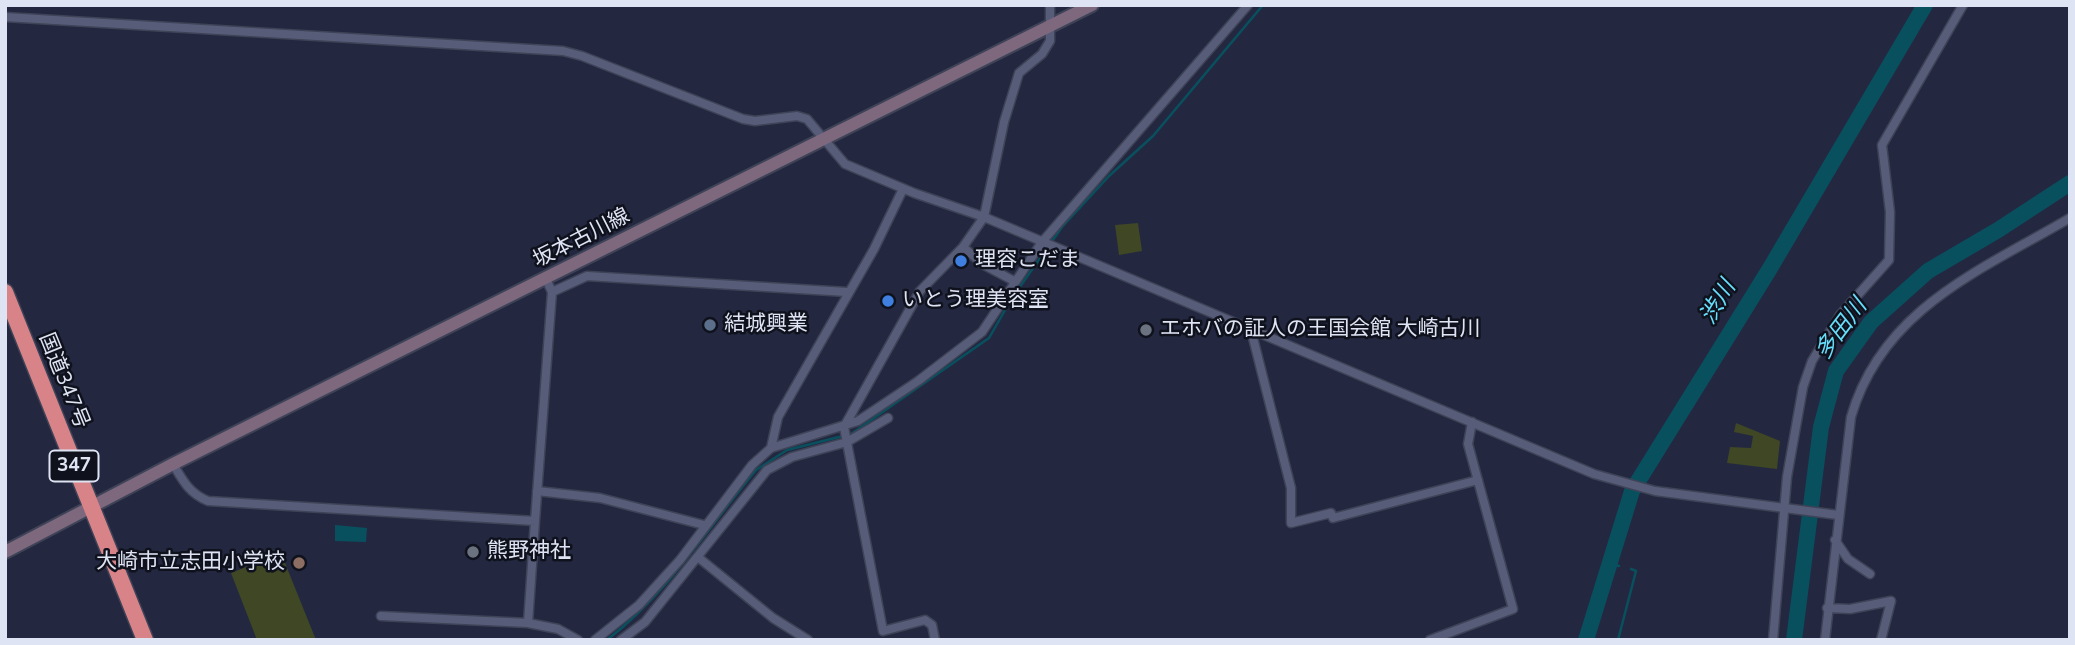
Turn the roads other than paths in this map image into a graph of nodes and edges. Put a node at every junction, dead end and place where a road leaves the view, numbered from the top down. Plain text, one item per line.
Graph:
1 (1050, 5) edge
2 (1092, 5) edge
3 (1248, 5) edge
4 (1963, 5) edge
5 (5, 17) edge
6 (1049, 27) junction
7 (824, 140) junction
8 (903, 189) junction
9 (984, 217) junction
10 (2070, 218) edge
11 (1044, 243) junction
12 (963, 247) junction
13 (547, 279) junction
14 (1014, 281) junction
15 (5, 292) edge
16 (552, 292) junction
17 (847, 292) junction
18 (1251, 330) junction
19 (888, 418) dead end
20 (1472, 422) junction
21 (846, 435) junction
22 (771, 448) junction
23 (173, 464) junction
24 (1478, 480) junction
25 (537, 491) junction
26 (91, 509) junction
27 (1787, 510) junction
28 (1834, 515) junction
29 (535, 520) junction
30 (704, 527) junction
31 (714, 536) junction
32 (1835, 540) junction
33 (5, 552) edge
34 (699, 558) junction
35 (1870, 574) dead end
36 (1827, 608) junction
37 (381, 616) dead end
38 (528, 623) junction
39 (884, 636) edge
40 (145, 640) edge
41 (578, 640) edge
42 (594, 640) edge
43 (621, 640) edge
44 (808, 640) edge
45 (935, 640) edge
46 (1430, 640) edge
47 (1773, 640) edge
48 (1825, 640) edge
49 (1881, 640) edge

1 - 6 street
2 - 6 main road, 坂本古川線
3 - 11 street
4 - 27 street
5 - 7 street
6 - 7 main road, 坂本古川線
6 - 9 street
7 - 8 street
7 - 13 main road, 坂本古川線
8 - 9 street
8 - 17 street
9 - 11 street
9 - 12 street
10 - 28 street
11 - 14 street
11 - 18 street
12 - 14 street
12 - 21 street
13 - 16 street
13 - 23 main road, 坂本古川線
14 - 21 street
15 - 26 highway, 国道347号 / 347
16 - 17 street
16 - 25 street
17 - 22 street
18 - 20 street
18 - 24 street
19 - 21 street
20 - 24 street
20 - 27 street
21 - 22 street
21 - 31 street
21 - 39 street
22 - 30 street
23 - 26 main road, 坂本古川線
23 - 29 street
24 - 46 street
25 - 29 street
25 - 30 street
26 - 33 main road, 坂本古川線
26 - 40 highway, 国道347号 / 347
27 - 28 street
27 - 47 street
28 - 32 street
29 - 38 street
30 - 31 street
30 - 42 street
31 - 34 street
32 - 35 street
32 - 36 street
34 - 43 street
34 - 44 street
36 - 48 street
36 - 49 street
37 - 38 street
38 - 41 street
39 - 45 street

